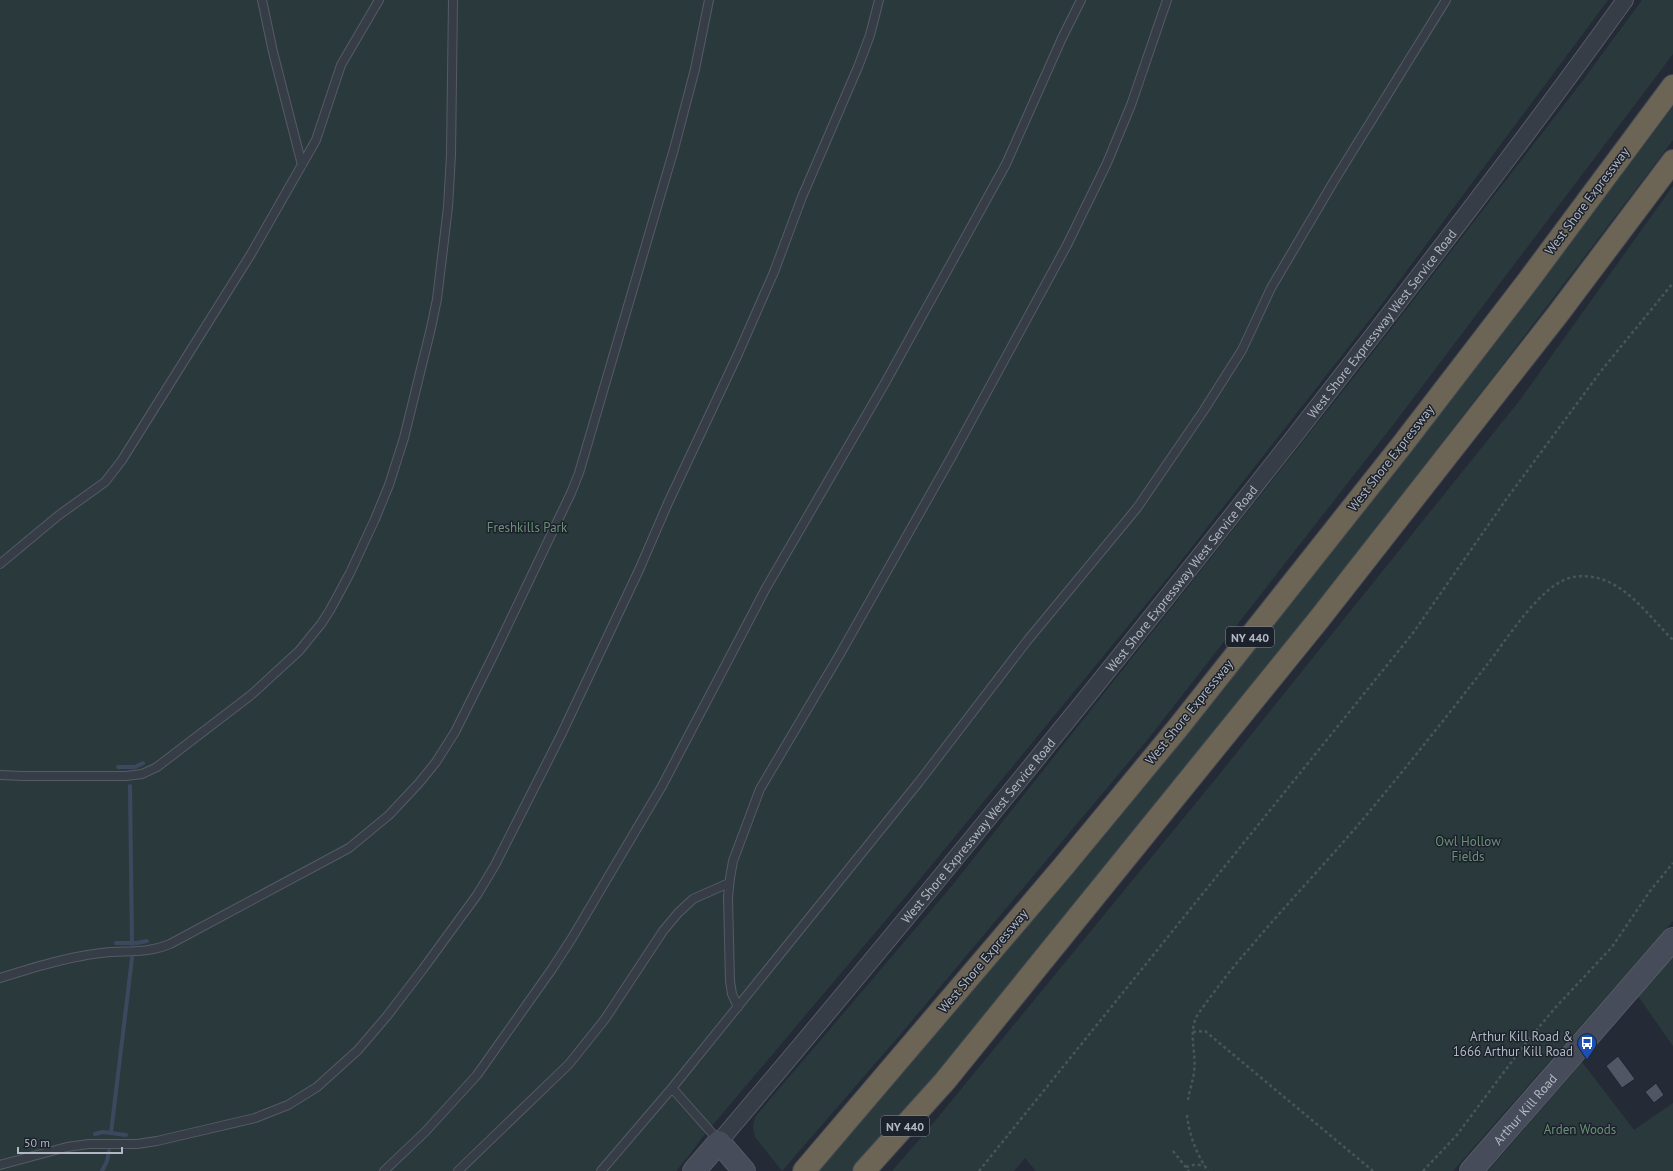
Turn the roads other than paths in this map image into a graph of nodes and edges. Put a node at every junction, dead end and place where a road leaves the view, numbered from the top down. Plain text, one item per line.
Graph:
1 (262, 0) edge
2 (379, 0) edge
3 (453, 0) edge
4 (709, 0) edge
5 (880, 0) edge
6 (1081, 0) edge
7 (1167, 0) edge
8 (1446, 0) edge
9 (1625, 0) edge
10 (1673, 86) edge
11 (1673, 161) edge
12 (302, 165) junction
13 (0, 564) edge
14 (0, 775) edge
15 (729, 883) junction
16 (1673, 939) edge
17 (0, 978) edge
18 (738, 1007) junction
19 (945, 1081) junction
20 (672, 1088) junction
21 (719, 1142) junction
22 (0, 1165) edge
23 (741, 1167) edge
24 (384, 1171) edge
25 (458, 1171) edge
26 (601, 1171) edge
27 (694, 1171) edge
28 (804, 1171) edge
29 (864, 1171) edge
30 (874, 1171) edge
31 (1471, 1171) edge

1 - 12 lane
2 - 12 lane
3 - 14 lane
4 - 17 lane
5 - 22 lane
6 - 24 lane
7 - 15 lane
8 - 18 lane
9 - 21 street, West Shore Expressway West Service Road
10 - 28 highway, West Shore Expressway / NY 440
11 - 19 highway, NY 440
12 - 13 lane
15 - 18 lane
15 - 25 lane
16 - 31 street, Arthur Kill Road
18 - 20 lane
19 - 29 highway, NY 440
19 - 30 highway
20 - 21 lane
20 - 26 lane
21 - 23 street
21 - 27 street

